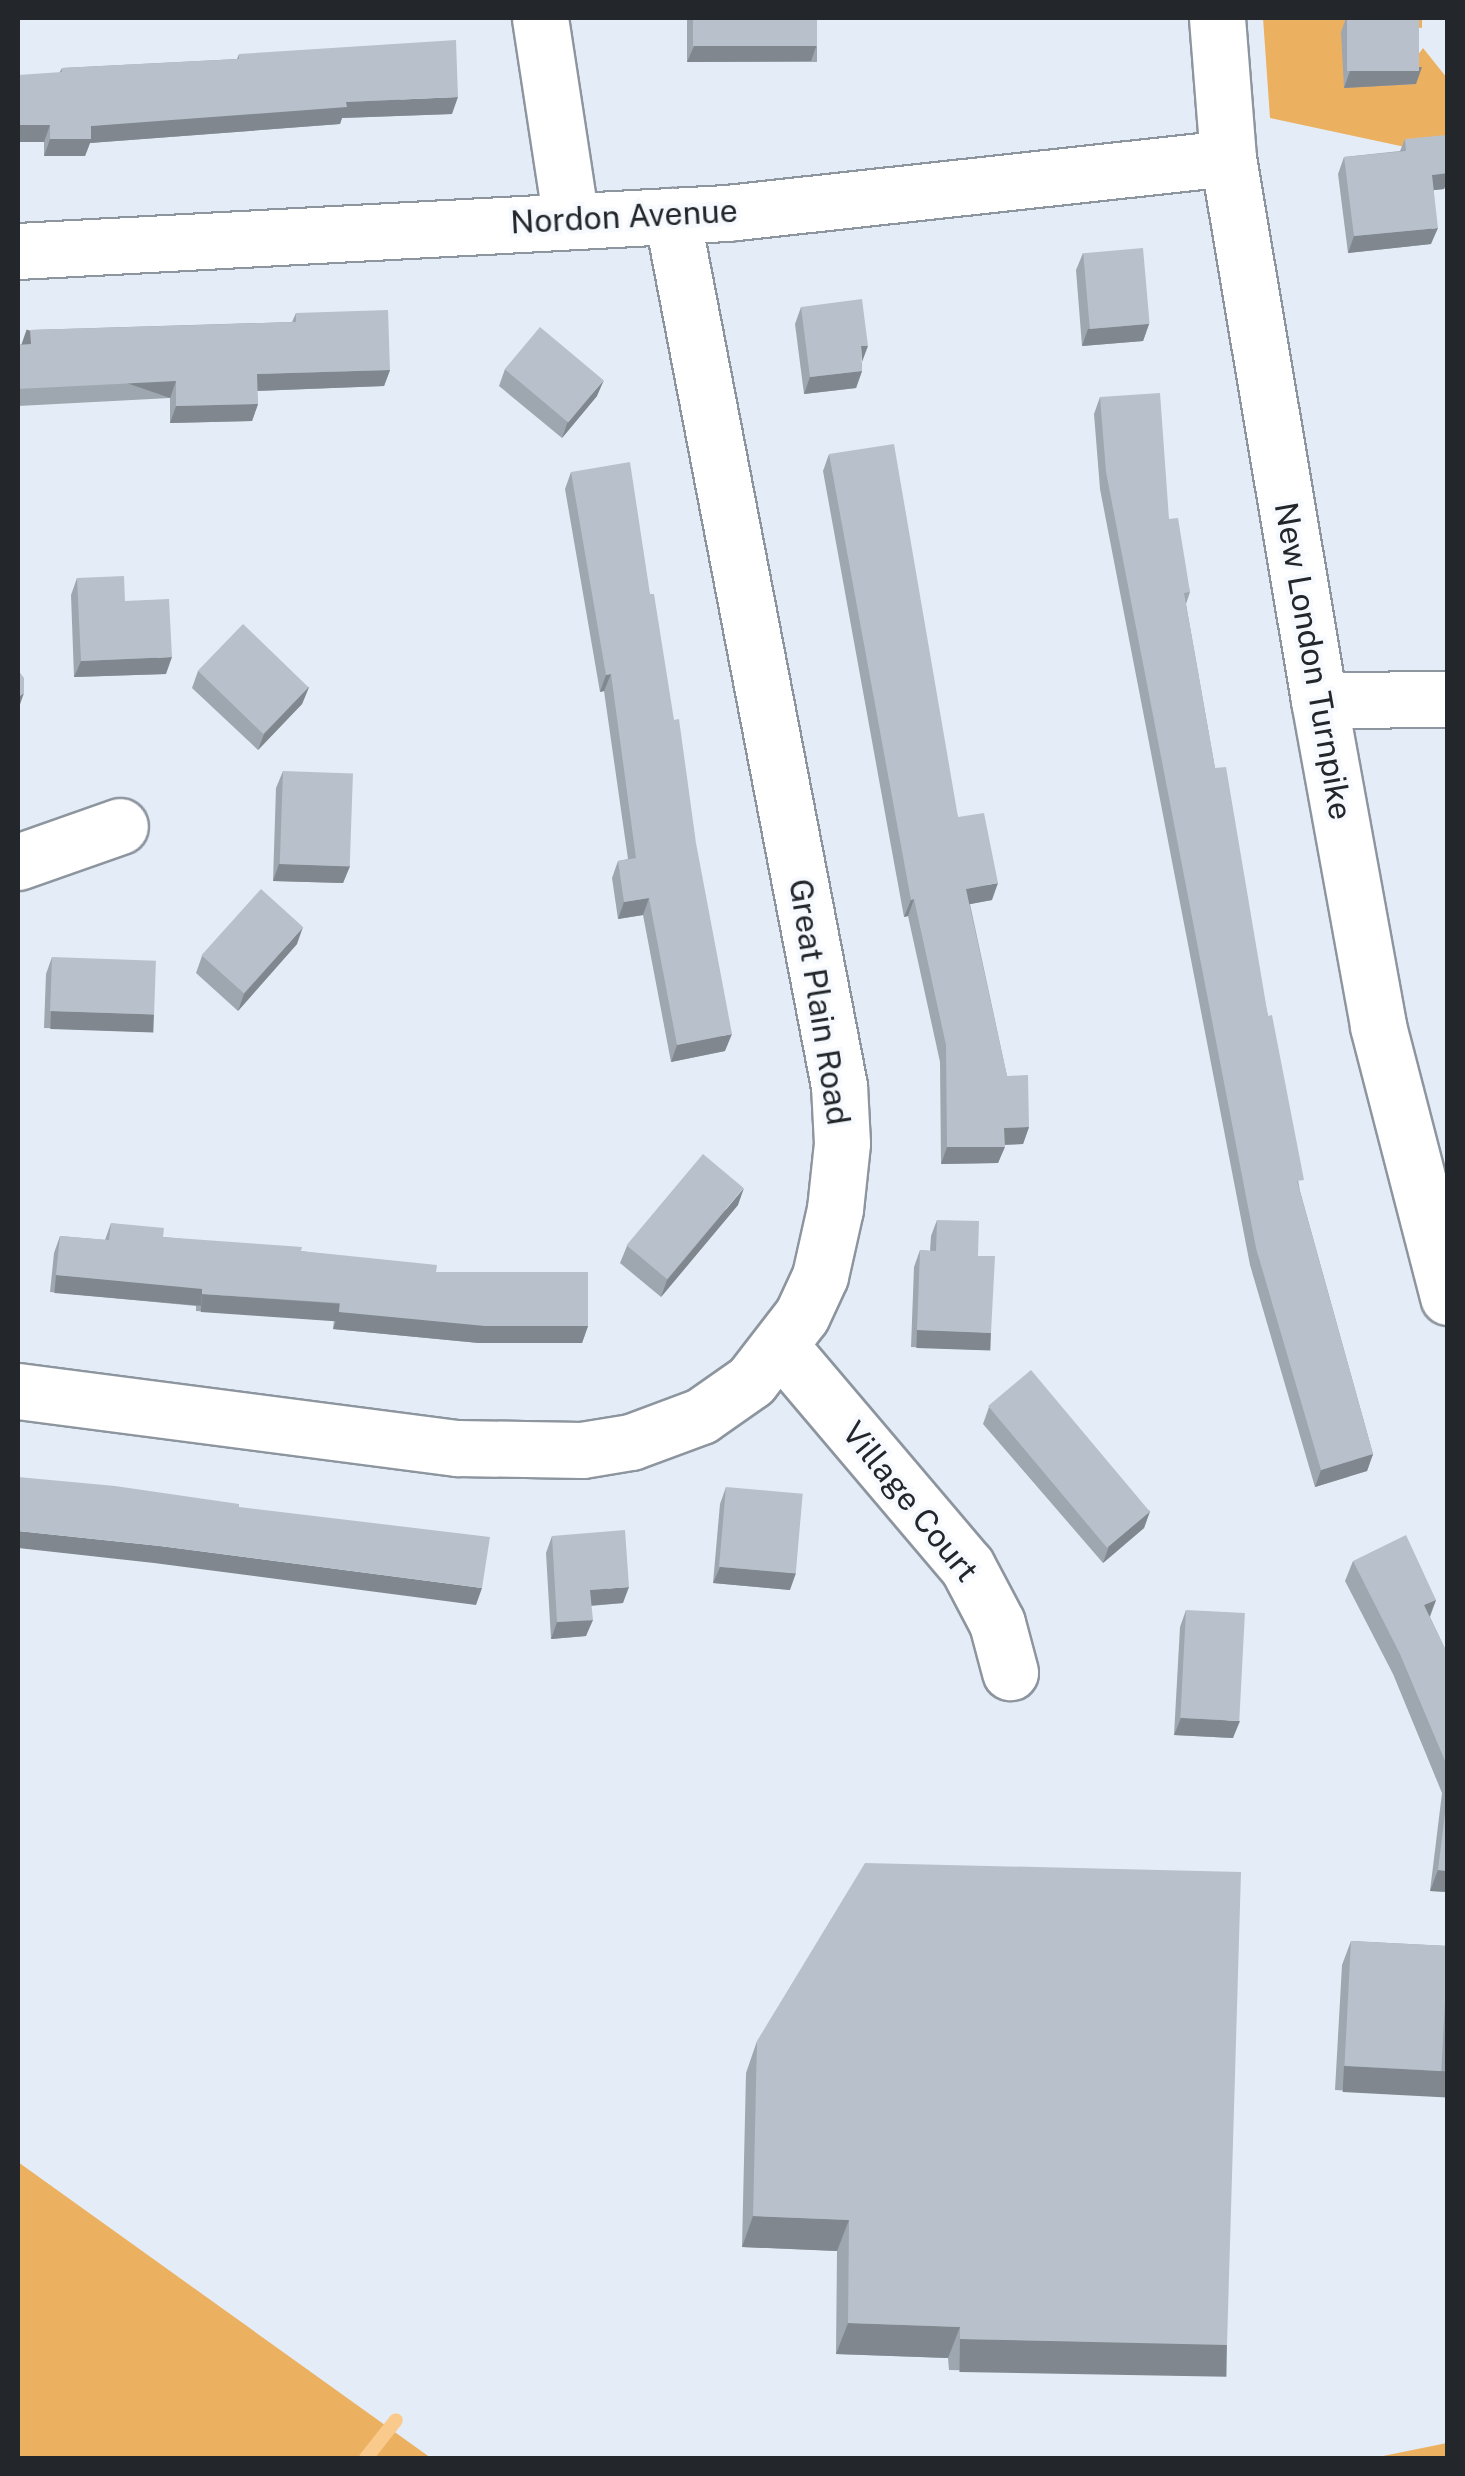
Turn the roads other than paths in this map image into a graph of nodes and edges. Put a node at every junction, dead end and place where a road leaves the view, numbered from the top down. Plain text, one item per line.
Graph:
1 (540, 18) edge
2 (1217, 18) edge
3 (1228, 158) junction
4 (672, 216) junction
5 (572, 220) junction
6 (18, 251) edge
7 (1448, 699) edge
8 (1319, 700) junction
9 (120, 826) dead end
10 (18, 862) edge
11 (1448, 1297) edge
12 (782, 1347) junction
13 (18, 1392) edge
14 (1010, 1672) dead end

1 - 5 street
2 - 3 street, New London Turnpike
3 - 4 street, Nordon Avenue
3 - 8 street, New London Turnpike
4 - 5 street, Nordon Avenue
4 - 12 street, Great Plain Road
5 - 6 street, Nordon Avenue
7 - 8 street
8 - 11 street, New London Turnpike
9 - 10 street
12 - 13 street, Great Plain Road
12 - 14 street, Village Court

